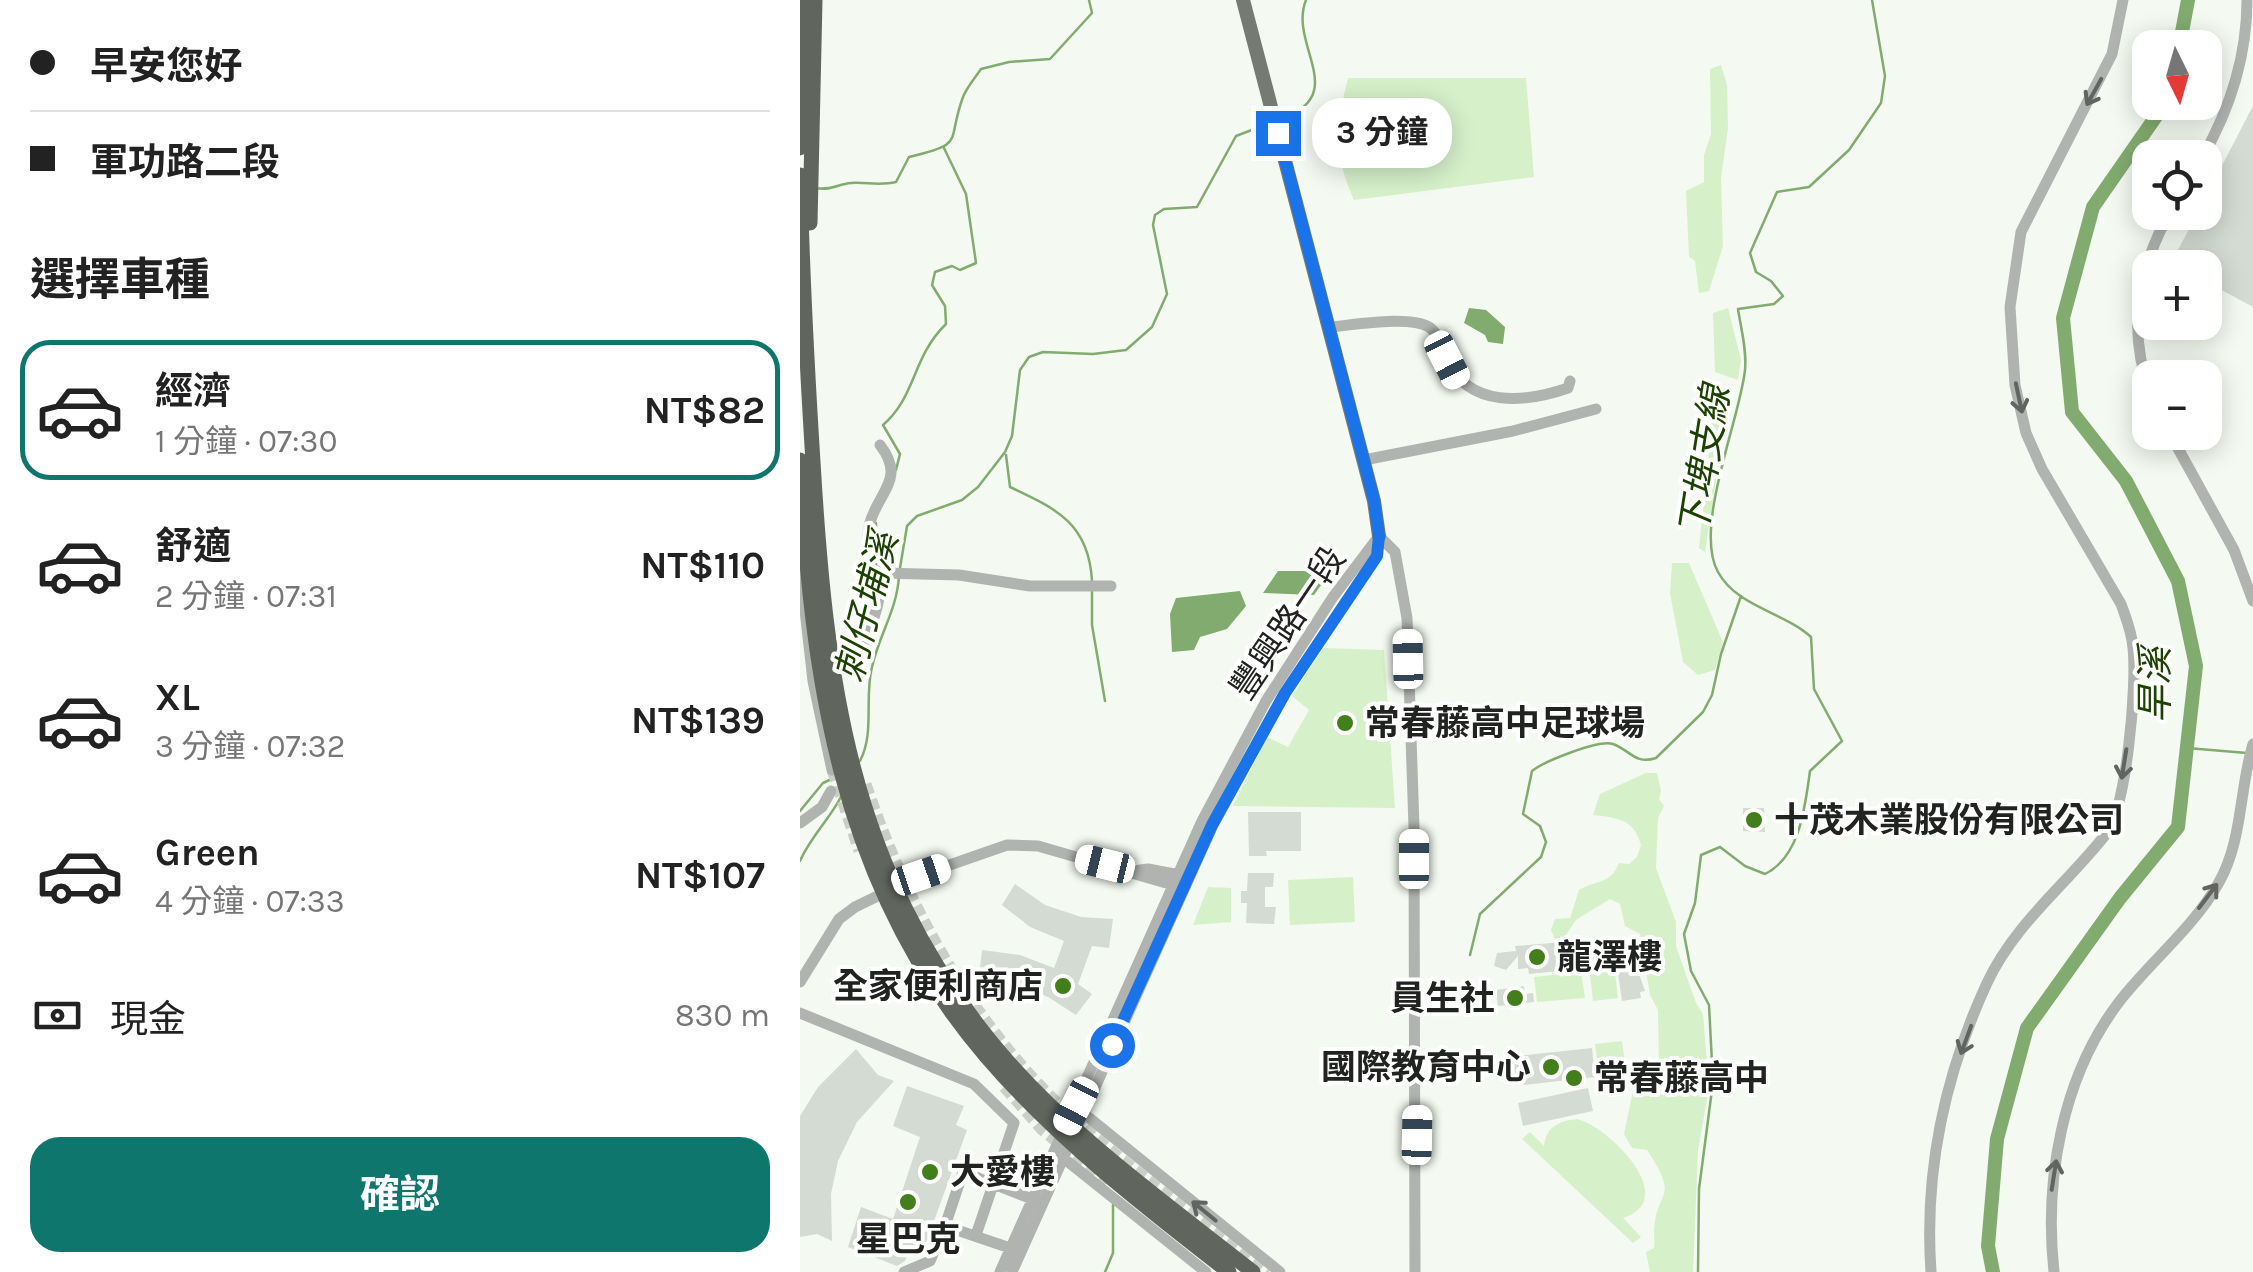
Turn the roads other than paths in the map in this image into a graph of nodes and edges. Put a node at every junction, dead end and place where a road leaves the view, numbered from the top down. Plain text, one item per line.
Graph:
1 (802, 0) edge
2 (813, 0) edge
3 (1242, 0) edge
4 (2123, 0) edge
5 (2247, 0) edge
6 (2211, 140) edge
7 (800, 148) edge
8 (800, 175) edge
9 (2162, 230) edge
10 (804, 280) edge
11 (802, 301) junction
12 (1330, 327) junction
13 (2141, 360) edge
14 (1570, 381) dead end
15 (1596, 408) dead end
16 (880, 445) dead end
17 (2179, 450) edge
18 (800, 460) edge
19 (1364, 460) junction
20 (1379, 536) junction
21 (800, 566) edge
22 (893, 572) junction
23 (1110, 586) dead end
24 (2253, 601) edge
25 (848, 666) dead end
26 (848, 730) dead end
27 (2251, 750) edge
28 (832, 770) tunnel mouth
29 (831, 791) dead end
30 (800, 823) edge
31 (1182, 881) junction
32 (800, 982) edge
33 (800, 1013) edge
34 (1079, 1109) junction
35 (1058, 1154) junction
36 (994, 1184) junction
37 (1037, 1201) junction
38 (945, 1226) junction
39 (976, 1235) junction
40 (1015, 1249) junction
41 (904, 1272) edge
42 (1000, 1272) edge
43 (1012, 1272) edge
44 (1206, 1272) edge
45 (1229, 1272) edge
46 (1253, 1272) edge
47 (1280, 1272) edge
48 (1415, 1272) edge
49 (1931, 1272) edge
50 (2054, 1272) edge

1 - 7 highway
2 - 10 street
2 - 11 highway, bridge
3 - 12 main road
4 -> 49 street
5 - 6 street
8 - 11 highway, bridge
9 - 13 street
10 - 26 street
11 - 46 highway, bridge
12 - 14 street
12 - 19 main road
15 - 19 street
16 - 22 street
17 - 24 street
18 - 45 highway, bridge
19 - 20 main road
20 - 31 street, 豐興路一段
20 - 48 street
21 - 28 street
22 - 23 street
22 - 25 street
50 -> 27 street
29 - 30 street
31 - 32 street
31 - 34 street, 豐興路一段
33 - 36 street
34 - 35 street, 豐興路一段
47 -> 34 street
35 - 37 street, 豐興路一段
35 - 44 street
36 - 37 street
36 - 38 street
36 - 39 street
37 - 40 street, 豐興路一段
38 - 39 street
38 - 41 street
39 - 40 street
40 - 42 street, 豐興路一段
40 - 43 street, 豐興路一段

